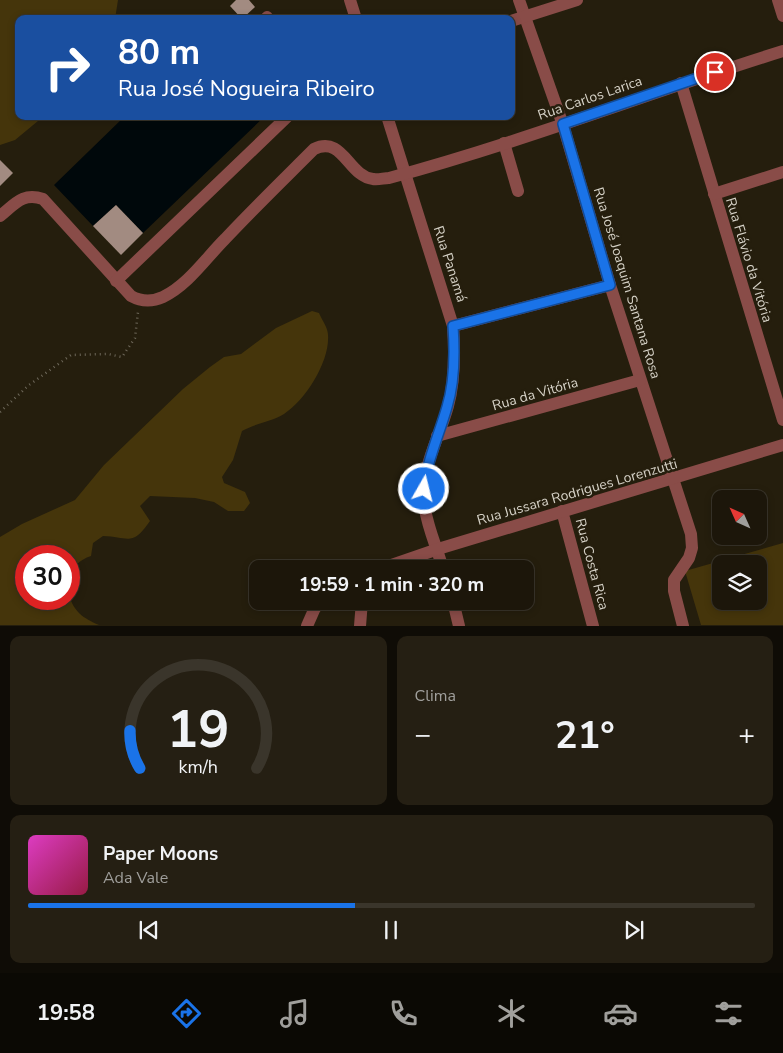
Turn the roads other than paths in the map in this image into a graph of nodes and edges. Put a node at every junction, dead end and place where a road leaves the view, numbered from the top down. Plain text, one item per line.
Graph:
1 (350, 0) edge
2 (519, 0) edge
3 (577, 0) edge
4 (778, 0) edge
5 (355, 15) edge
6 (783, 16) edge
7 (525, 17) junction
8 (515, 20) edge
9 (783, 51) edge
10 (681, 83) junction
11 (284, 120) edge
12 (388, 120) edge
13 (563, 124) junction
14 (504, 142) junction
15 (783, 172) edge
16 (406, 173) junction
17 (518, 191) dead end
18 (714, 194) junction
19 (0, 216) edge
20 (116, 281) junction
21 (610, 285) junction
22 (453, 326) junction
23 (640, 380) junction
24 (783, 420) edge
25 (437, 436) junction
26 (783, 445) edge
27 (674, 479) junction
28 (562, 511) junction
29 (438, 549) junction
30 (406, 560) edge
31 (441, 560) edge
32 (314, 610) edge
33 (361, 610) edge
34 (455, 610) edge
35 (307, 626) edge
36 (360, 626) edge
37 (460, 626) edge
38 (593, 626) edge
39 (683, 626) edge

1 - 5 street
2 - 7 street, Rua José Joaquim Santana Rosa
3 - 7 street
4 - 6 street
7 - 8 street
7 - 13 street, Rua José Joaquim Santana Rosa
9 - 10 street, Rua Carlos Larica
10 - 13 street, Rua Carlos Larica
10 - 18 street, Rua Flávio da Vitória
11 - 20 street
12 - 16 street, Rua Panamá
13 - 14 street, Rua Carlos Larica
13 - 21 street, Rua José Joaquim Santana Rosa
14 - 16 street, Rua Carlos Larica
14 - 17 street
15 - 18 street, Rua Flávio da Vitória
16 - 20 street, Rua Carlos Larica
16 - 22 street, Rua Panamá
18 - 24 street, Rua Flávio da Vitória
19 - 20 street
21 - 22 street
21 - 23 street, Rua José Joaquim Santana Rosa
22 - 25 street, Rua Panamá
23 - 25 street, Rua da Vitória
23 - 27 street, Rua José Joaquim Santana Rosa
25 - 29 street, Rua Panamá
26 - 27 street, Rua Jussara Rodrigues Lorenzutti
27 - 28 street, Rua Jussara Rodrigues Lorenzutti
27 - 39 street, Rua José Joaquim Santana Rosa
28 - 29 street, Rua Jussara Rodrigues Lorenzutti
28 - 38 street, Rua Costa Rica
29 - 30 street, Rua Jussara Rodrigues Lorenzutti
29 - 31 street, Rua Panamá
32 - 35 street
33 - 36 street
34 - 37 street

